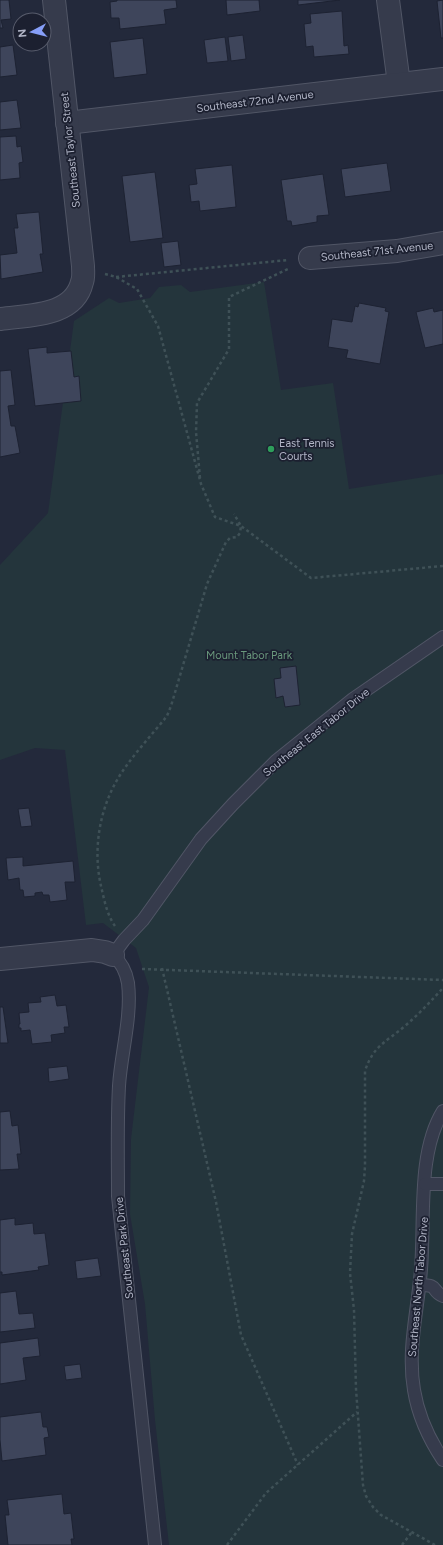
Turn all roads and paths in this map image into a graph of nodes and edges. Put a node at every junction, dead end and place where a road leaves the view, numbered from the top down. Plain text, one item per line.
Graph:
1 (54, 0) edge
2 (388, 0) edge
3 (443, 79) edge
4 (399, 84) junction
5 (67, 123) junction
6 (443, 243) edge
7 (310, 258) junction
8 (0, 319) edge
9 (201, 484) junction
10 (234, 514) dead end
11 (241, 526) junction
12 (443, 566) edge
13 (443, 637) edge
14 (121, 955) junction
15 (0, 960) edge
16 (162, 968) junction
17 (443, 980) edge
18 (443, 988) edge
19 (443, 1111) edge
20 (425, 1184) junction
21 (443, 1184) edge
22 (420, 1285) junction
23 (443, 1296) edge
24 (358, 1412) junction
25 (443, 1460) edge
26 (298, 1465) junction
27 (412, 1532) junction
28 (155, 1545) edge
29 (227, 1545) edge
30 (402, 1545) edge
31 (435, 1545) edge

1 - 5 street, Southeast Taylor Street
2 - 4 street
3 - 4 street, Southeast 72nd Avenue
4 - 5 street, Southeast 72nd Avenue
5 - 8 street, Southeast Taylor Street
6 - 7 street, Southeast 71st Avenue
7 - 9 path
7 - 9 path
9 - 11 path
10 - 11 path
11 - 12 path
11 - 14 path
13 - 14 lane, Southeast East Tabor Drive
14 - 15 street
14 - 16 path
14 - 28 lane, Southeast Park Drive
16 - 17 path
16 - 26 path
18 - 24 path
19 - 20 lane, Southeast North Tabor Drive
20 - 21 lane
20 - 22 lane, Southeast North Tabor Drive
22 - 23 lane
22 - 25 lane, Southeast North Tabor Drive
24 - 26 path
24 - 27 path
26 - 29 path
27 - 30 path
27 - 31 path

